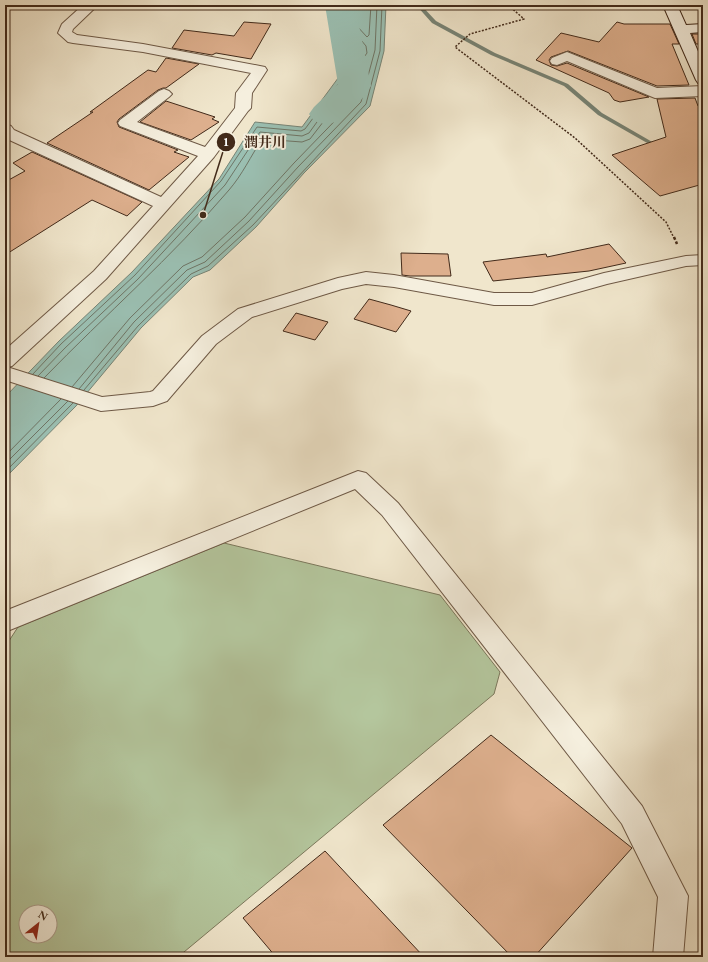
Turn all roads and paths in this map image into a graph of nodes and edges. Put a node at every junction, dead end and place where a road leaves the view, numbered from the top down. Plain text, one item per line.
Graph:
1 (91, 5) edge
2 (508, 5) edge
3 (670, 5) edge
4 (703, 28) edge
5 (681, 30) junction
6 (557, 61) dead end
7 (703, 80) edge
8 (703, 91) edge
9 (164, 94) dead end
10 (5, 129) edge
11 (208, 154) junction
12 (164, 205) junction
13 (694, 260) edge
14 (5, 361) edge
15 (5, 373) edge
16 (5, 622) edge
17 (668, 957) edge

1 - 11 street
2 - 13 path
3 - 5 street
4 - 5 street
5 - 7 street
6 - 8 street
9 - 11 street
10 - 12 street
11 - 12 street
12 - 14 street
13 - 15 street
16 - 17 street

